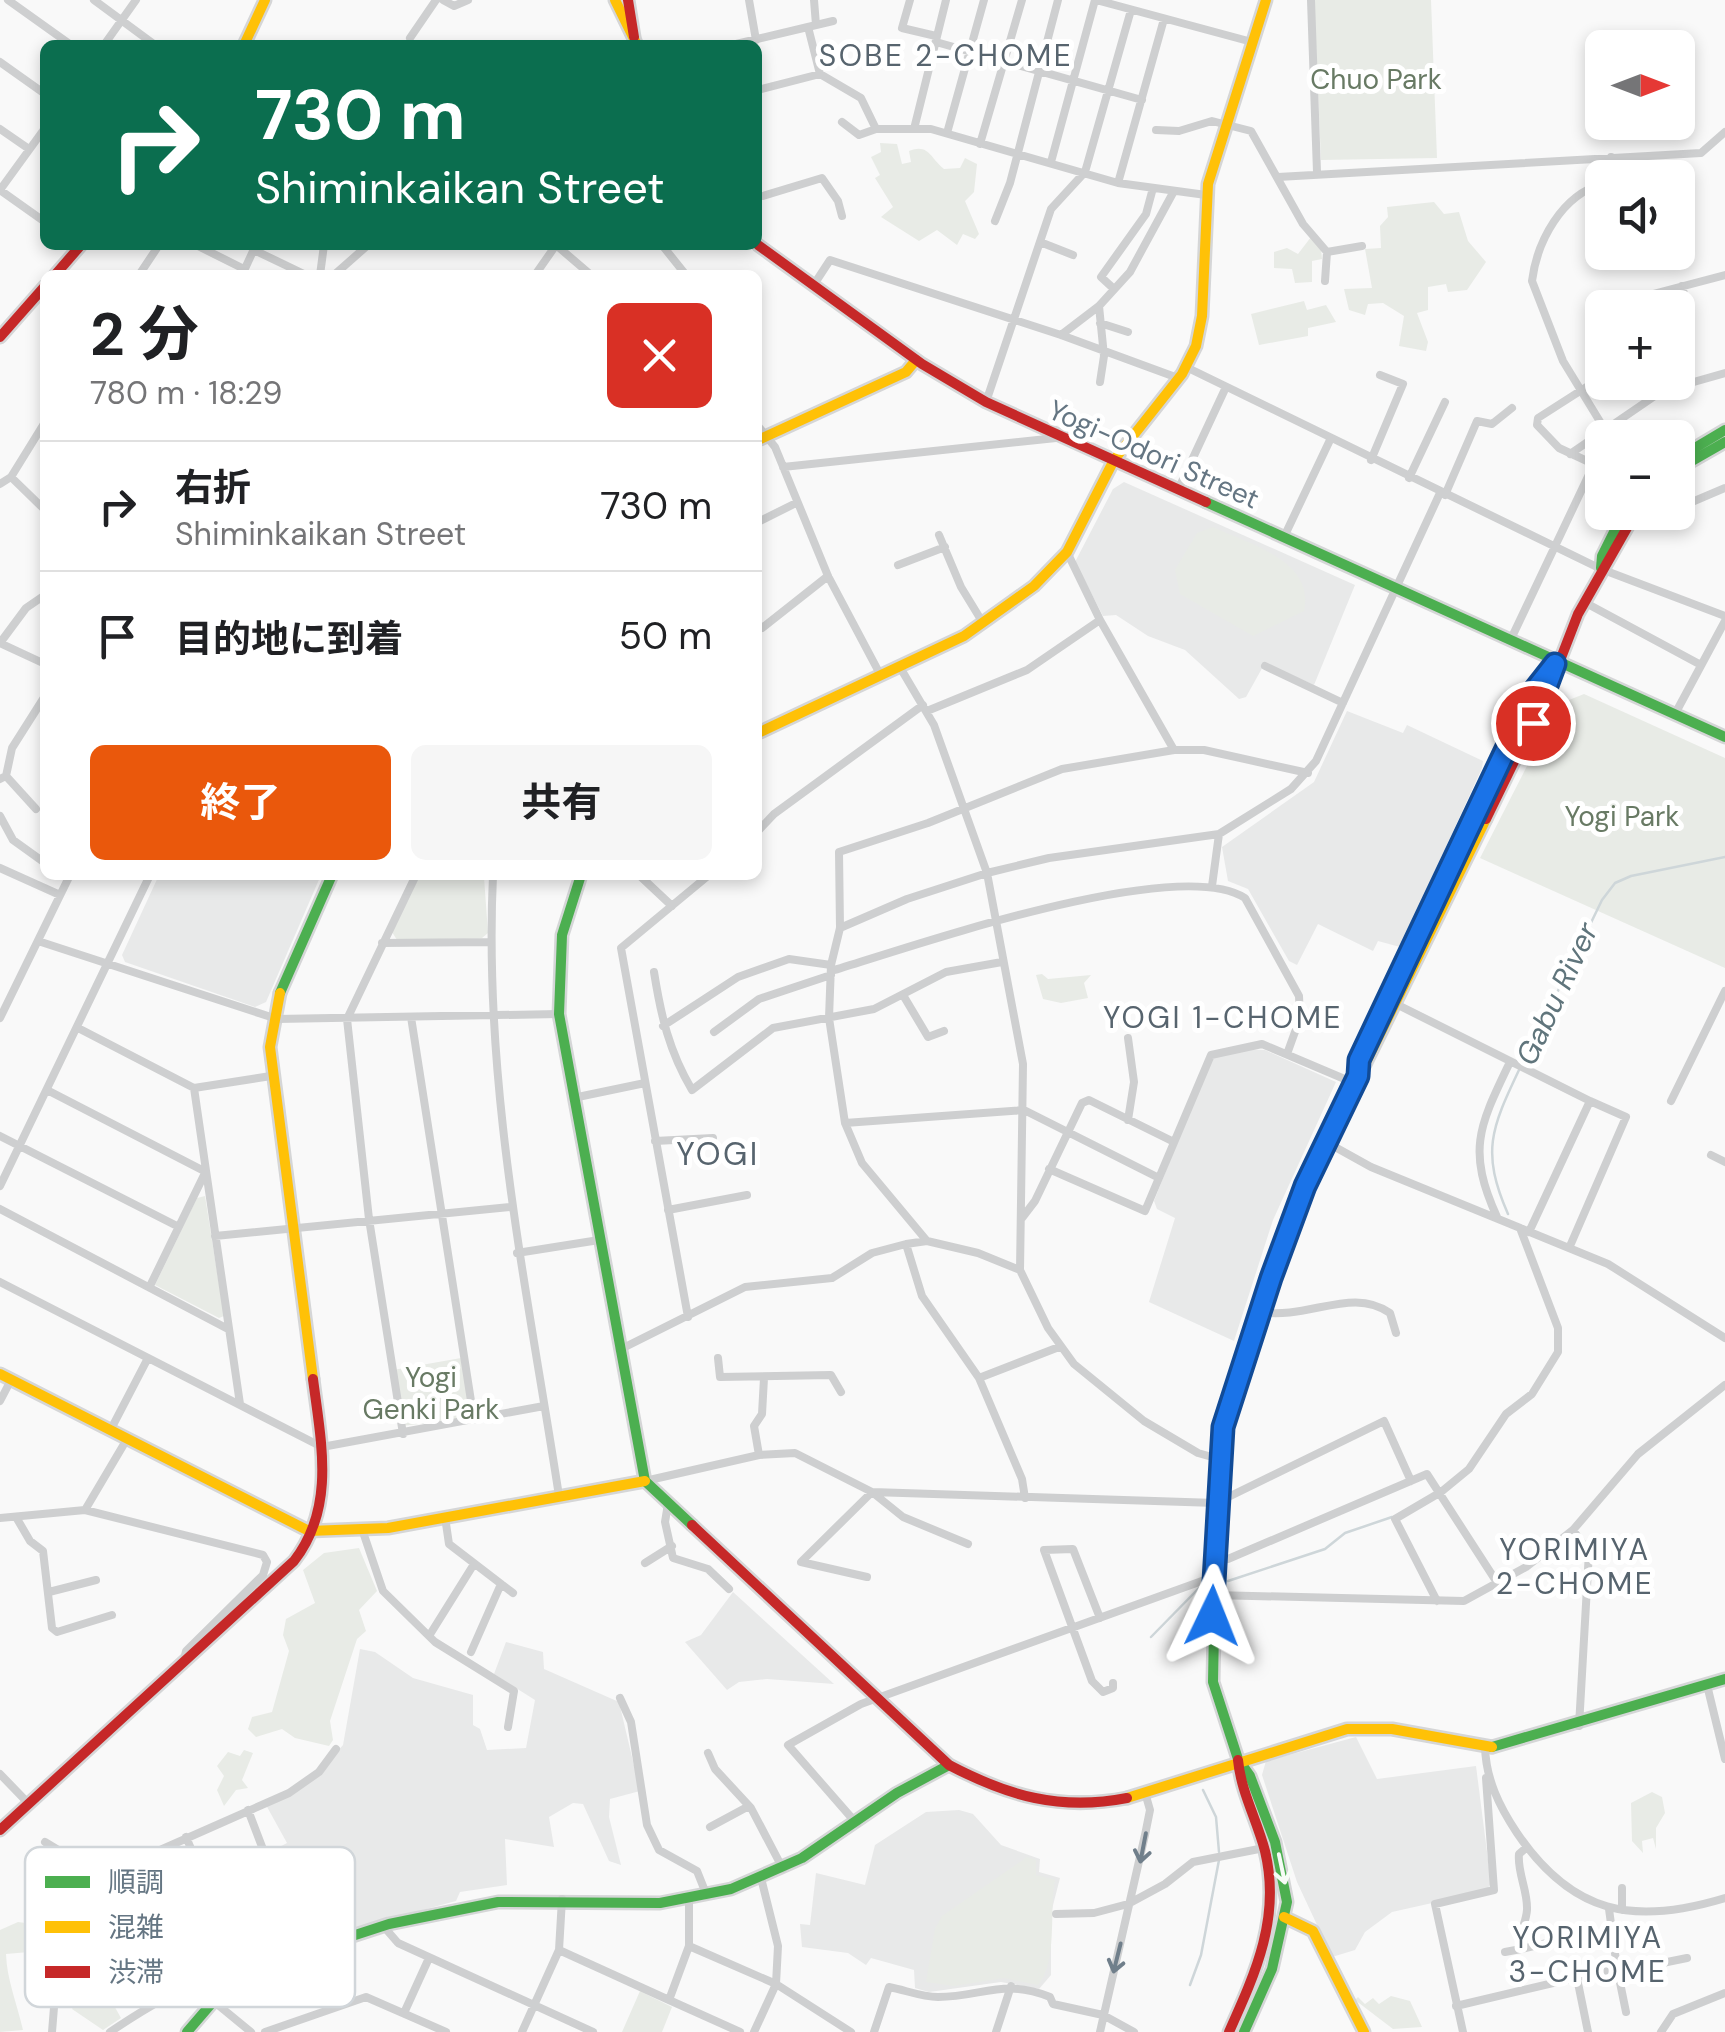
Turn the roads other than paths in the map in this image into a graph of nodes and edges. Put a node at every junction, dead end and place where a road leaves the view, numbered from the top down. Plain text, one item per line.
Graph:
1 (8, 0) edge
2 (94, 0) edge
3 (136, 0) edge
4 (265, 0) edge
5 (439, 0) edge
6 (468, 0) edge
7 (615, 0) edge
8 (628, 0) edge
9 (750, 0) edge
10 (814, 0) edge
11 (910, 0) edge
12 (946, 0) edge
13 (984, 0) edge
14 (1022, 0) edge
15 (1058, 0) edge
16 (1095, 0) edge
17 (1266, 0) edge
18 (1311, 0) edge
19 (1131, 10) junction
20 (1164, 19) junction
21 (122, 20) junction
22 (834, 21) dead end
23 (812, 26) junction
24 (410, 38) dead end
25 (64, 40) edge
26 (108, 40) edge
27 (148, 40) edge
28 (246, 40) edge
29 (635, 40) edge
30 (635, 40) edge
31 (756, 40) joint
32 (936, 40) junction
33 (1252, 42) junction
34 (969, 51) junction
35 (0, 62) edge
36 (1004, 62) junction
37 (1038, 71) junction
38 (820, 74) junction
39 (1072, 80) junction
40 (762, 89) edge
41 (40, 90) edge
42 (1108, 90) junction
43 (1142, 100) junction
44 (842, 122) dead end
45 (1224, 124) junction
46 (0, 128) edge
47 (876, 129) junction
48 (914, 129) junction
49 (1156, 130) dead end
50 (1725, 132) edge
51 (947, 133) junction
52 (40, 135) edge
53 (980, 144) junction
54 (30, 149) junction
55 (1017, 154) junction
56 (1611, 157) junction
57 (1611, 160) edge
58 (1051, 162) junction
59 (1086, 172) junction
60 (1317, 172) junction
61 (1278, 177) junction
62 (1118, 182) junction
63 (1152, 188) junction
64 (1585, 189) edge
65 (0, 190) edge
66 (1174, 191) junction
67 (1206, 195) junction
68 (764, 196) dead end
69 (842, 216) dead end
70 (40, 218) edge
71 (995, 220) dead end
72 (1040, 242) junction
73 (1362, 246) dead end
74 (762, 248) edge
75 (75, 250) edge
76 (205, 250) edge
77 (258, 250) edge
78 (362, 250) edge
79 (562, 250) edge
80 (666, 250) edge
81 (1326, 252) junction
82 (1072, 255) dead end
83 (58, 270) edge
84 (240, 270) edge
85 (296, 270) edge
86 (340, 270) edge
87 (585, 270) edge
88 (682, 270) edge
89 (1725, 274) edge
90 (1325, 281) dead end
91 (812, 286) junction
92 (1682, 286) junction
93 (1114, 290) junction
94 (1668, 290) edge
95 (1683, 290) edge
96 (40, 292) edge
97 (1099, 306) junction
98 (1015, 319) junction
99 (1100, 323) junction
100 (1128, 332) dead end
101 (1061, 334) junction
102 (0, 338) edge
103 (1102, 349) junction
104 (916, 360) junction
105 (1186, 367) junction
106 (1725, 372) edge
107 (1380, 375) dead end
108 (1178, 378) junction
109 (1695, 381) edge
110 (1100, 382) dead end
111 (1226, 387) junction
112 (1585, 387) edge
113 (1581, 390) junction
114 (1651, 400) edge
115 (986, 402) junction
116 (1445, 402) dead end
117 (1512, 408) dead end
118 (1599, 420) edge
119 (1626, 420) edge
120 (40, 430) edge
121 (1725, 430) edge
122 (1060, 437) junction
123 (762, 438) edge
124 (1330, 440) junction
125 (1720, 445) edge
126 (1585, 446) edge
127 (1695, 453) edge
128 (1570, 454) junction
129 (1114, 460) junction
130 (1371, 460) junction
131 (1585, 460) edge
132 (1695, 460) edge
133 (783, 466) junction
134 (11, 477) junction
135 (1409, 478) junction
136 (0, 484) edge
137 (1725, 488) edge
138 (1178, 490) junction
139 (1585, 491) edge
140 (1443, 494) junction
141 (1695, 501) edge
142 (796, 503) junction
143 (40, 505) edge
144 (762, 520) edge
145 (1615, 530) edge
146 (1627, 530) edge
147 (940, 535) dead end
148 (1284, 538) junction
149 (944, 547) junction
150 (1556, 548) junction
151 (1066, 552) junction
152 (898, 564) dead end
153 (1600, 570) junction
154 (828, 576) junction
155 (1396, 588) junction
156 (40, 598) edge
157 (1584, 602) junction
158 (1725, 619) edge
159 (1100, 620) junction
160 (984, 623) junction
161 (762, 628) dead end
162 (0, 643) edge
163 (1510, 643) junction
164 (40, 662) edge
165 (1555, 664) junction
166 (1701, 665) junction
167 (1265, 666) dead end
168 (902, 669) junction
169 (882, 678) junction
170 (1343, 703) junction
171 (40, 704) edge
172 (925, 708) junction
173 (1675, 715) junction
174 (762, 731) edge
175 (1725, 737) edge
176 (1174, 750) junction
177 (1308, 773) junction
178 (3, 778) edge
179 (36, 808) dead end
180 (964, 809) junction
181 (0, 816) edge
182 (762, 827) edge
183 (1220, 834) junction
184 (40, 859) edge
185 (0, 868) edge
186 (986, 873) junction
187 (67, 880) edge
188 (148, 880) edge
189 (330, 880) edge
190 (414, 880) edge
191 (492, 880) edge
192 (580, 880) edge
193 (643, 880) edge
194 (703, 880) edge
195 (1212, 886) junction
196 (60, 895) junction
197 (672, 906) junction
198 (994, 925) junction
199 (840, 928) junction
200 (38, 940) junction
201 (491, 942) junction
202 (382, 943) junction
203 (1002, 962) junction
204 (110, 964) junction
205 (831, 971) junction
206 (654, 972) dead end
207 (1725, 991) edge
208 (903, 995) junction
209 (1392, 1002) junction
210 (559, 1014) junction
211 (491, 1015) junction
212 (411, 1017) junction
213 (0, 1018) edge
214 (272, 1018) junction
215 (347, 1018) junction
216 (830, 1018) junction
217 (663, 1026) junction
218 (78, 1028) junction
219 (714, 1032) dead end
220 (944, 1032) dead end
221 (1128, 1038) dead end
222 (1287, 1054) junction
223 (1513, 1063) junction
224 (271, 1076) junction
225 (1356, 1080) junction
226 (645, 1083) junction
227 (194, 1088) junction
228 (48, 1090) junction
229 (573, 1098) junction
230 (1590, 1100) junction
231 (1671, 1102) dead end
232 (1024, 1110) junction
233 (1128, 1120) junction
234 (844, 1122) junction
235 (1066, 1133) junction
236 (0, 1136) edge
237 (714, 1138) dead end
238 (655, 1141) junction
239 (1174, 1142) junction
240 (1326, 1142) junction
241 (20, 1146) junction
242 (1711, 1155) dead end
243 (1725, 1162) edge
244 (1049, 1169) junction
245 (206, 1172) junction
246 (1159, 1178) junction
247 (0, 1186) edge
248 (747, 1196) dead end
249 (510, 1207) junction
250 (0, 1209) edge
251 (668, 1210) junction
252 (439, 1213) junction
253 (1022, 1218) junction
254 (369, 1219) junction
255 (1502, 1221) junction
256 (177, 1226) junction
257 (292, 1228) junction
258 (1522, 1229) junction
259 (215, 1236) junction
260 (599, 1240) junction
261 (927, 1241) junction
262 (906, 1244) junction
263 (1570, 1246) junction
264 (517, 1253) junction
265 (1020, 1270) junction
266 (0, 1282) edge
267 (150, 1286) junction
268 (1260, 1312) junction
269 (688, 1317) junction
270 (228, 1329) junction
271 (1396, 1333) dead end
272 (1725, 1338) edge
273 (1059, 1347) junction
274 (618, 1351) junction
275 (148, 1358) junction
276 (718, 1358) dead end
277 (6, 1377) edge
278 (764, 1378) junction
279 (979, 1378) junction
280 (1725, 1385) edge
281 (841, 1392) dead end
282 (0, 1402) edge
283 (240, 1404) junction
284 (544, 1406) junction
285 (474, 1420) junction
286 (110, 1430) junction
287 (403, 1434) junction
288 (126, 1439) junction
289 (322, 1447) junction
290 (759, 1456) junction
291 (1218, 1459) junction
292 (1411, 1480) junction
293 (645, 1481) junction
294 (872, 1492) junction
295 (1441, 1492) junction
296 (559, 1496) junction
297 (1026, 1498) junction
298 (668, 1504) junction
299 (1216, 1504) junction
300 (85, 1510) junction
301 (16, 1517) junction
302 (0, 1518) edge
303 (444, 1518) junction
304 (1572, 1530) junction
305 (315, 1532) junction
306 (363, 1532) junction
307 (968, 1544) dead end
308 (672, 1546) junction
309 (1214, 1560) junction
310 (645, 1563) dead end
311 (474, 1564) junction
312 (867, 1576) dead end
313 (1214, 1577) junction
314 (96, 1580) dead end
315 (501, 1584) junction
316 (1498, 1584) junction
317 (729, 1589) dead end
318 (49, 1592) junction
319 (512, 1594) dead end
320 (1213, 1594) junction
321 (1437, 1601) junction
322 (112, 1615) dead end
323 (1100, 1618) junction
324 (1074, 1628) junction
325 (429, 1636) junction
326 (471, 1652) dead end
327 (184, 1664) junction
328 (1725, 1680) edge
329 (1113, 1683) dead end
330 (1707, 1685) junction
331 (620, 1698) dead end
332 (877, 1699) junction
333 (1579, 1726) junction
334 (508, 1727) dead end
335 (1485, 1747) junction
336 (336, 1748) dead end
337 (708, 1753) dead end
338 (1238, 1759) junction
339 (1725, 1760) edge
340 (949, 1765) junction
341 (0, 1774) edge
342 (1486, 1775) junction
343 (1146, 1796) junction
344 (29, 1804) junction
345 (749, 1806) junction
346 (248, 1810) junction
347 (857, 1824) junction
348 (710, 1827) dead end
349 (0, 1830) edge
350 (186, 1837) junction
351 (45, 1842) dead end
352 (53, 1847) edge
353 (165, 1847) edge
354 (190, 1847) edge
355 (262, 1847) edge
356 (1527, 1847) junction
357 (1264, 1848) junction
358 (782, 1869) junction
359 (761, 1878) junction
360 (1622, 1888) dead end
361 (707, 1896) junction
362 (1725, 1898) edge
363 (562, 1899) junction
364 (689, 1899) junction
365 (1132, 1901) junction
366 (1609, 1909) junction
367 (1622, 1910) junction
368 (1056, 1914) dead end
369 (1273, 1916) junction
370 (1286, 1917) junction
371 (385, 1928) junction
372 (355, 1937) edge
373 (1564, 1939) dead end
374 (690, 1946) junction
375 (1520, 1948) junction
376 (559, 1950) junction
377 (1505, 1952) dead end
378 (429, 1958) junction
379 (1687, 1958) dead end
380 (1618, 1970) junction
381 (1577, 1978) junction
382 (776, 1984) junction
383 (1012, 1986) junction
384 (1725, 1993) edge
385 (355, 2000) edge
386 (669, 2000) junction
387 (534, 2005) junction
388 (1456, 2006) junction
389 (56, 2007) edge
390 (150, 2007) edge
391 (206, 2007) edge
392 (221, 2007) edge
393 (335, 2007) edge
394 (1626, 2012) dead end
395 (404, 2013) junction
396 (1103, 2015) junction
397 (52, 2032) edge
398 (110, 2032) edge
399 (186, 2032) edge
400 (251, 2032) edge
401 (265, 2032) edge
402 (446, 2032) edge
403 (522, 2032) edge
404 (593, 2032) edge
405 (740, 2032) edge
406 (754, 2032) edge
407 (851, 2032) edge
408 (874, 2032) edge
409 (996, 2032) edge
410 (1100, 2032) edge
411 (1134, 2032) edge
412 (1229, 2032) edge
413 (1244, 2032) edge
414 (1364, 2032) edge
415 (1463, 2032) edge
416 (1588, 2032) edge
417 (1661, 2032) edge

1 - 25 street
2 - 21 street
3 - 21 street
4 - 28 main road
5 - 6 street
5 - 24 street
7 - 29 main road
8 - 30 main road
9 - 31 street
10 - 23 street
11 - 32 street
12 - 32 street
13 - 34 street
14 - 36 street
15 - 37 street
16 - 19 street
16 - 39 street
17 - 33 main road
18 - 60 street
19 - 20 street
19 - 42 street
20 - 33 street
20 - 43 street
21 - 26 street
21 - 27 street
22 - 23 street
23 - 31 street
23 - 38 street
32 - 34 street
32 - 48 street
33 - 45 main road
34 - 36 street
34 - 51 street
35 - 41 street
36 - 37 street
36 - 53 street
37 - 39 street
37 - 55 street
38 - 40 street
38 - 47 street
39 - 42 street
39 - 58 street
42 - 43 street
42 - 59 street
43 - 62 street
44 - 47 street
45 - 49 street
45 - 61 street
45 - 67 main road
46 - 54 street
47 - 48 street
48 - 51 street
50 - 56 street
51 - 53 street
52 - 54 street
53 - 55 street
54 - 65 street
55 - 58 street
55 - 71 street
56 - 57 street
56 - 60 street
58 - 59 street
59 - 62 street
59 - 72 street
60 - 61 street
61 - 81 street
62 - 63 street
63 - 66 street
63 - 93 street
64 - 113 street
65 - 70 street
66 - 67 street
66 - 93 street
67 - 105 main road
68 - 69 street
72 - 82 street
72 - 98 street
73 - 81 street
74 - 91 main road, Yogi-Odori Street
75 - 83 main road
76 - 84 street
77 - 85 street
78 - 86 street
79 - 87 street
80 - 88 street
81 - 90 street
89 - 92 street
91 - 98 street
91 - 104 main road, Yogi-Odori Street
92 - 94 street
92 - 95 street
93 - 97 street
96 - 102 main road
97 - 99 street
97 - 101 street
98 - 101 street
98 - 115 street
99 - 100 street
99 - 103 street
101 - 103 street
103 - 108 street
103 - 110 street
104 - 115 main road, Yogi-Odori Street
104 - 123 main road
105 - 108 main road
105 - 111 street
106 - 109 street
107 - 130 street
108 - 129 main road
111 - 124 street
111 - 138 street
112 - 113 street
113 - 118 street
113 - 128 street
114 - 119 street
115 - 122 main road, Yogi-Odori Street
116 - 135 street
117 - 140 street
120 - 134 street
121 - 125 main road
122 - 129 main road, Yogi-Odori Street
122 - 133 street
123 - 133 street
124 - 130 street
124 - 148 street
125 - 127 main road
125 - 132 main road
126 - 128 street
128 - 131 street
129 - 138 main road, Yogi-Odori Street
129 - 151 main road
130 - 135 street
133 - 142 street
134 - 136 street
134 - 143 street
135 - 140 street
137 - 141 street
138 - 148 main road, Yogi-Odori Street
139 - 150 street
140 - 150 street
140 - 155 street
142 - 144 street
142 - 154 street
145 - 153 main road
146 - 153 main road
147 - 149 street
148 - 155 main road, Yogi-Odori Street
149 - 152 street
149 - 160 street
150 - 153 street
150 - 163 street
151 - 159 street
151 - 160 main road
153 - 157 main road
153 - 158 street
154 - 161 street
154 - 169 street
155 - 163 main road, Yogi-Odori Street
155 - 170 street
156 - 162 street
157 - 165 main road
157 - 166 street
158 - 166 street
159 - 172 street
159 - 176 street
160 - 168 main road
162 - 164 street
163 - 165 main road, Yogi-Odori Street
165 - 173 main road, Yogi-Odori Street
165 - 209 main road
166 - 173 street
167 - 170 street
168 - 169 main road
168 - 172 street
169 - 174 main road
170 - 177 street
171 - 178 street
172 - 180 street
172 - 182 street
173 - 175 main road, Yogi-Odori Street
176 - 177 street
176 - 180 street
177 - 183 street
178 - 179 street
180 - 186 street
180 - 199 street
181 - 184 street
183 - 186 street
183 - 195 street
185 - 196 street
186 - 198 street
186 - 199 street
187 - 196 street
188 - 204 street
189 - 214 main road
190 - 202 street
191 - 201 street
192 - 210 main road
193 - 197 street
194 - 197 street
195 - 198 street
195 - 222 street
196 - 200 street
197 - 226 street
198 - 203 street
198 - 205 street
199 - 205 street
200 - 204 street
200 - 213 street
201 - 202 street
201 - 211 street
202 - 215 street
203 - 208 street
203 - 232 street
204 - 214 street
204 - 218 street
205 - 216 street
205 - 217 street
205 - 219 street
206 - 217 street
207 - 231 street
208 - 216 street
208 - 220 street
209 - 223 street
209 - 225 main road
210 - 211 street
210 - 229 main road
211 - 212 street
211 - 249 street
212 - 215 street
212 - 252 street
214 - 215 street
214 - 224 main road
215 - 254 street
216 - 217 street
216 - 234 street
218 - 227 street
218 - 228 street
221 - 233 street
222 - 225 street
222 - 239 street
223 - 230 street
223 - 255 street
224 - 227 street
224 - 257 main road
225 - 240 main road
226 - 229 street
226 - 238 street
227 - 245 street
228 - 241 street
228 - 245 street
229 - 260 main road
230 - 258 street
230 - 263 street
232 - 234 street
232 - 235 street
232 - 253 street
233 - 235 street
233 - 239 street
234 - 261 street
235 - 244 street
235 - 246 street
236 - 241 street
237 - 238 street
238 - 251 street
239 - 246 street
240 - 255 street
240 - 268 main road
241 - 247 street
241 - 256 street
242 - 243 street
244 - 246 street
244 - 253 street
245 - 256 street
245 - 259 street
248 - 251 street
249 - 252 street
249 - 264 street
250 - 267 street
251 - 269 street
252 - 254 street
252 - 285 street
253 - 265 street
254 - 257 street
254 - 287 street
255 - 258 street
256 - 267 street
257 - 259 street
257 - 289 main road
258 - 263 street
258 - 295 street
259 - 270 street
260 - 264 street
260 - 274 main road
261 - 262 street
261 - 265 street
262 - 269 street
262 - 279 street
263 - 272 street
264 - 284 street
265 - 273 street
266 - 275 street
267 - 270 street
268 - 271 street
268 - 291 main road
269 - 274 street
270 - 283 street
273 - 279 street
273 - 291 street
274 - 293 main road
275 - 283 street
275 - 286 street
276 - 278 street
277 - 282 street
277 - 286 main road
278 - 281 street
278 - 290 street
279 - 297 street
280 - 304 street
283 - 289 street
284 - 285 street
284 - 296 street
285 - 287 street
286 - 288 main road
287 - 289 street
288 - 300 street
288 - 305 main road
289 - 305 main road
290 - 293 street
290 - 294 street
291 - 299 main road
292 - 295 street
292 - 299 street
292 - 309 street
293 - 296 main road
293 - 298 main road
294 - 297 street
294 - 307 street
294 - 312 street
295 - 316 street
295 - 321 street
296 - 303 main road
297 - 299 street
298 - 308 street
298 - 332 main road
299 - 309 main road
300 - 301 street
300 - 327 street
301 - 302 street
301 - 318 street
303 - 306 main road
303 - 311 street
304 - 316 street
304 - 333 street
305 - 306 main road
305 - 327 main road
306 - 325 street
308 - 310 street
308 - 317 street
309 - 313 main road
311 - 315 street
311 - 325 street
313 - 320 main road
313 - 323 street
314 - 318 street
315 - 319 street
315 - 326 street
316 - 321 street
318 - 322 street
320 - 321 street
320 - 338 main road
323 - 324 street
323 - 324 street
324 - 329 street
324 - 332 street
325 - 334 street
327 - 344 main road
328 - 330 main road
330 - 333 main road
330 - 339 street
331 - 361 street
332 - 340 main road
332 - 347 street
333 - 335 main road
335 - 338 main road
335 - 342 street
336 - 346 street
337 - 345 street
338 - 343 main road
338 - 357 main road
338 -> 370 main road
340 - 343 main road
340 - 347 main road
341 - 344 street
342 - 356 street
342 - 388 street
343 -> 365 street
344 - 349 main road
345 - 348 street
345 - 358 street
346 - 350 street
346 - 355 street
347 - 358 main road
350 - 353 street
350 - 354 street
351 - 352 street
356 - 366 street
356 - 375 street
357 - 365 street
357 - 369 main road
358 - 359 main road
359 - 361 main road
359 - 382 street
360 - 367 street
361 - 364 main road
362 - 367 street
363 - 364 main road
363 - 371 main road
363 - 376 street
364 - 374 street
365 - 368 street
365 -> 396 street
366 - 367 street
366 - 380 street
369 - 370 main road
369 - 412 main road
370 - 413 main road
370 - 414 main road
371 - 372 main road
371 - 378 street
373 - 375 street
374 - 382 street
374 - 386 street
375 - 377 street
376 - 386 street
376 - 387 street
378 - 387 street
378 - 395 street
379 - 380 street
380 - 381 street
380 - 394 street
381 - 388 street
381 - 416 street
382 - 406 street
382 - 407 street
383 - 396 street
383 - 408 street
383 - 409 street
384 - 417 street
385 - 395 street
386 - 405 street
387 - 403 street
387 - 404 street
388 - 415 street
389 - 397 street
390 - 398 street
391 - 399 main road
392 - 400 street
393 - 401 street
395 - 402 street
396 - 410 street
396 - 411 street

